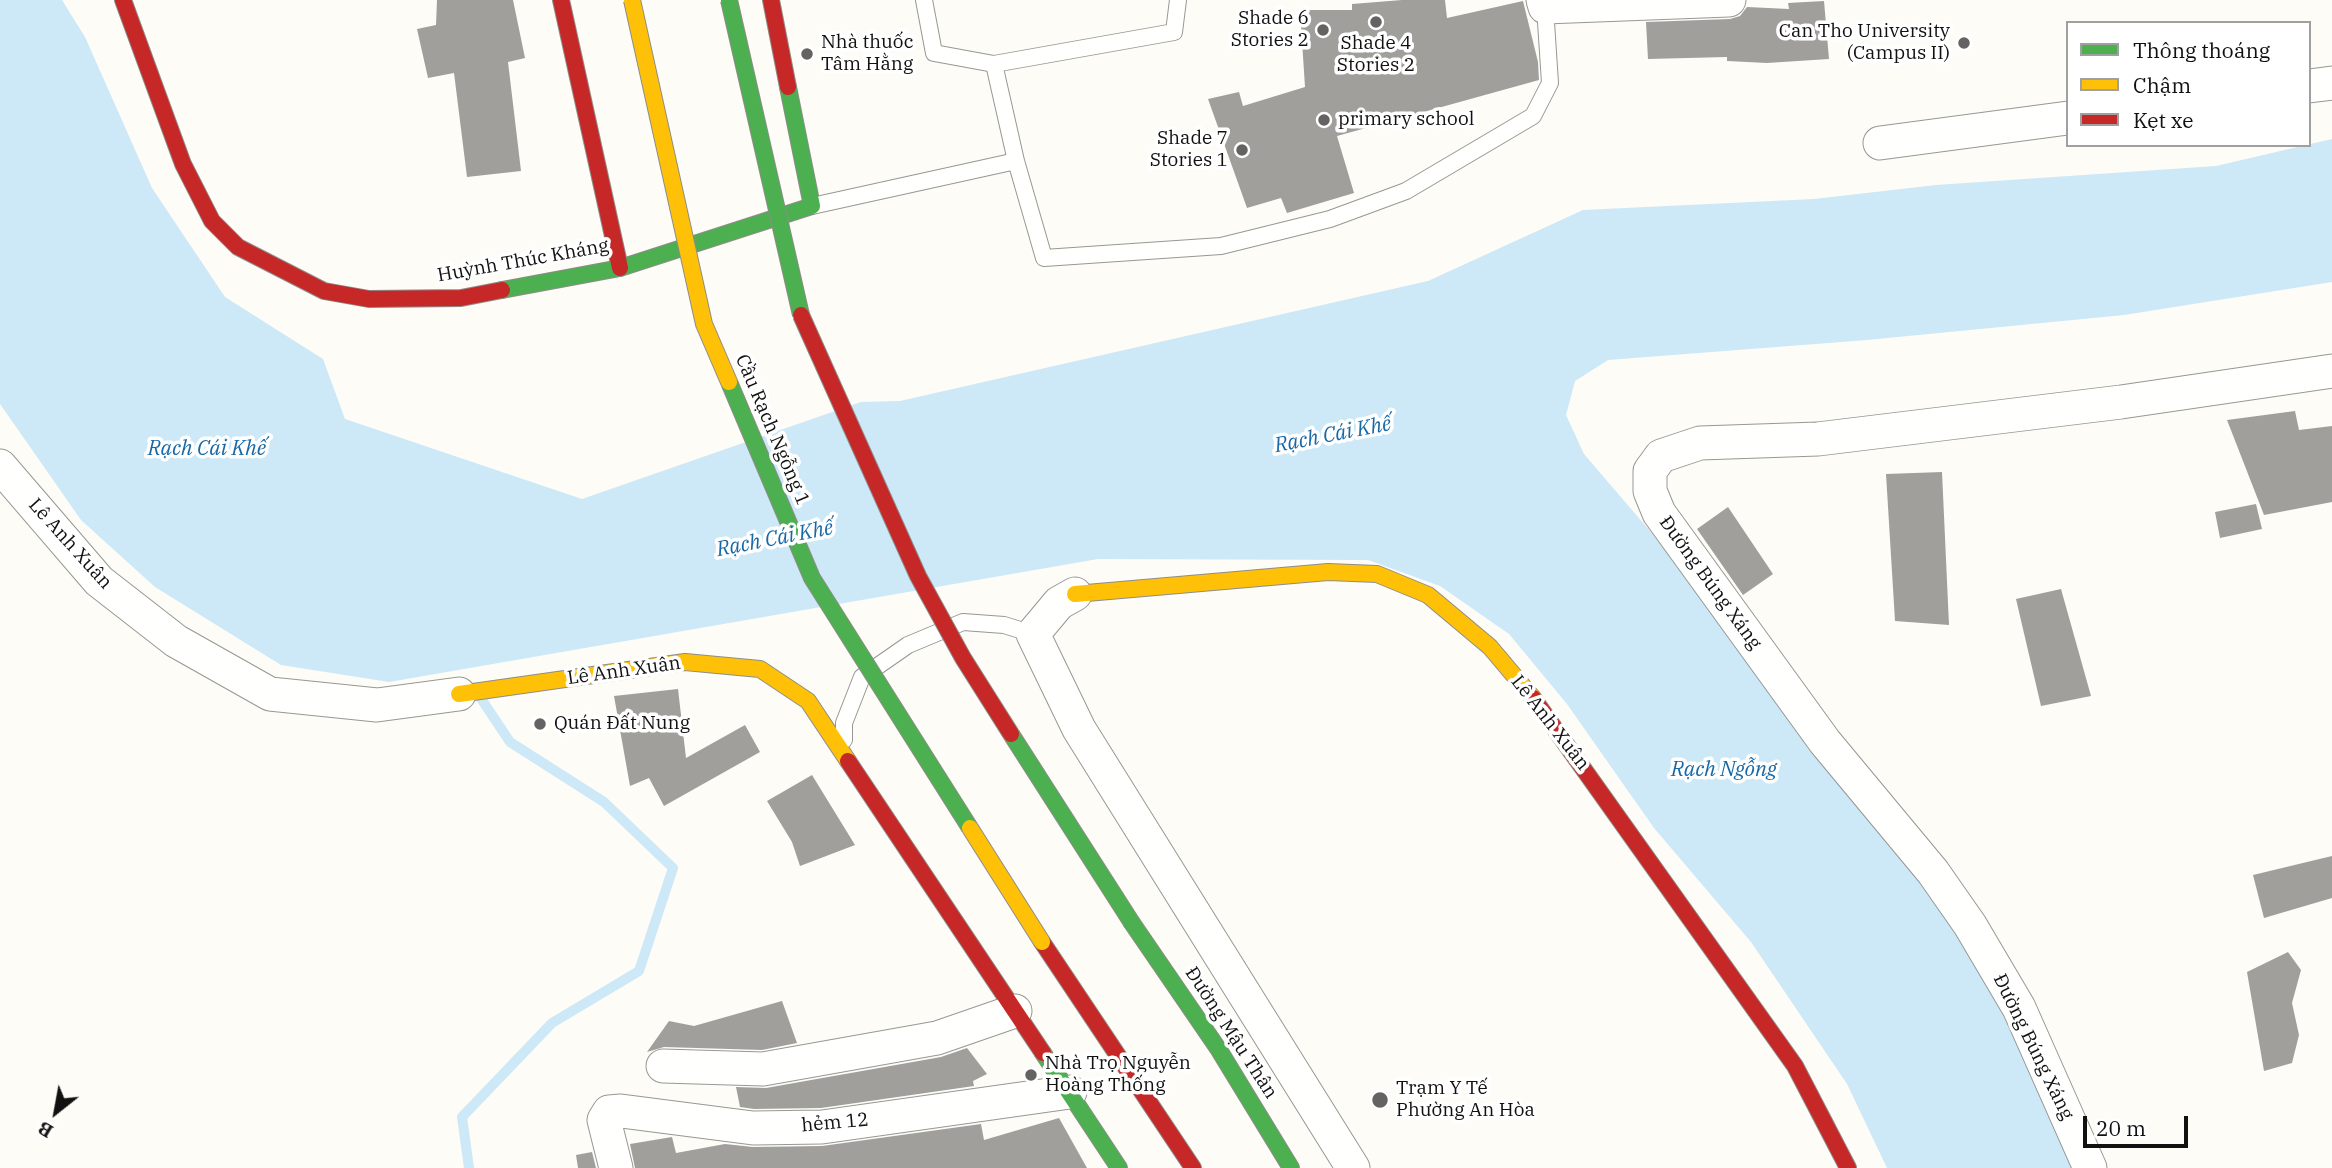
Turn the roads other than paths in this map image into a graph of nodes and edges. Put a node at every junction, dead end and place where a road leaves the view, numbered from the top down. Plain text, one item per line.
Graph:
1 (123, 0) edge
2 (561, 0) edge
3 (632, 0) edge
4 (729, 0) edge
5 (771, 0) edge
6 (924, 0) edge
7 (1178, 0) edge
8 (1729, 0) edge
9 (1544, 4) edge
10 (994, 64) junction
11 (2332, 82) edge
12 (2311, 86) edge
13 (2066, 118) edge
14 (1880, 143) dead end
15 (1017, 160) junction
16 (812, 206) junction
17 (621, 268) junction
18 (2332, 372) edge
19 (0, 466) edge
20 (1075, 594) joint
21 (1033, 634) junction
22 (458, 694) joint
23 (844, 752) junction
24 (1015, 1011) junction
25 (663, 1066) dead end
26 (1070, 1092) junction
27 (615, 1168) edge
28 (1119, 1168) edge
29 (1193, 1168) edge
30 (1291, 1168) edge
31 (1353, 1168) edge
32 (1848, 1168) edge
33 (2090, 1168) edge

1 - 17 street, Huỳnh Thúc Kháng
2 - 17 street, Huỳnh Thúc Kháng
3 - 29 street, Cầu Rạch Ngỗng 1, bridge
4 - 30 street, Đường Mậu Thân, bridge
5 - 16 street
6 - 10 lane
7 - 10 lane
8 - 9 street
9 - 15 lane
10 - 15 lane
11 - 12 street
13 - 14 street
15 - 16 lane
16 - 17 street
18 - 33 street, Đường Búng Xáng
19 - 22 street, Lê Anh Xuân
20 - 21 street
20 - 32 street, Lê Anh Xuân
21 - 23 lane
21 - 31 street
22 - 23 street, Lê Anh Xuân
23 - 24 street, Lê Anh Xuân
24 - 25 street
24 - 26 street, Lê Anh Xuân
26 - 27 street, hẻm 12
26 - 28 street, Lê Anh Xuân

